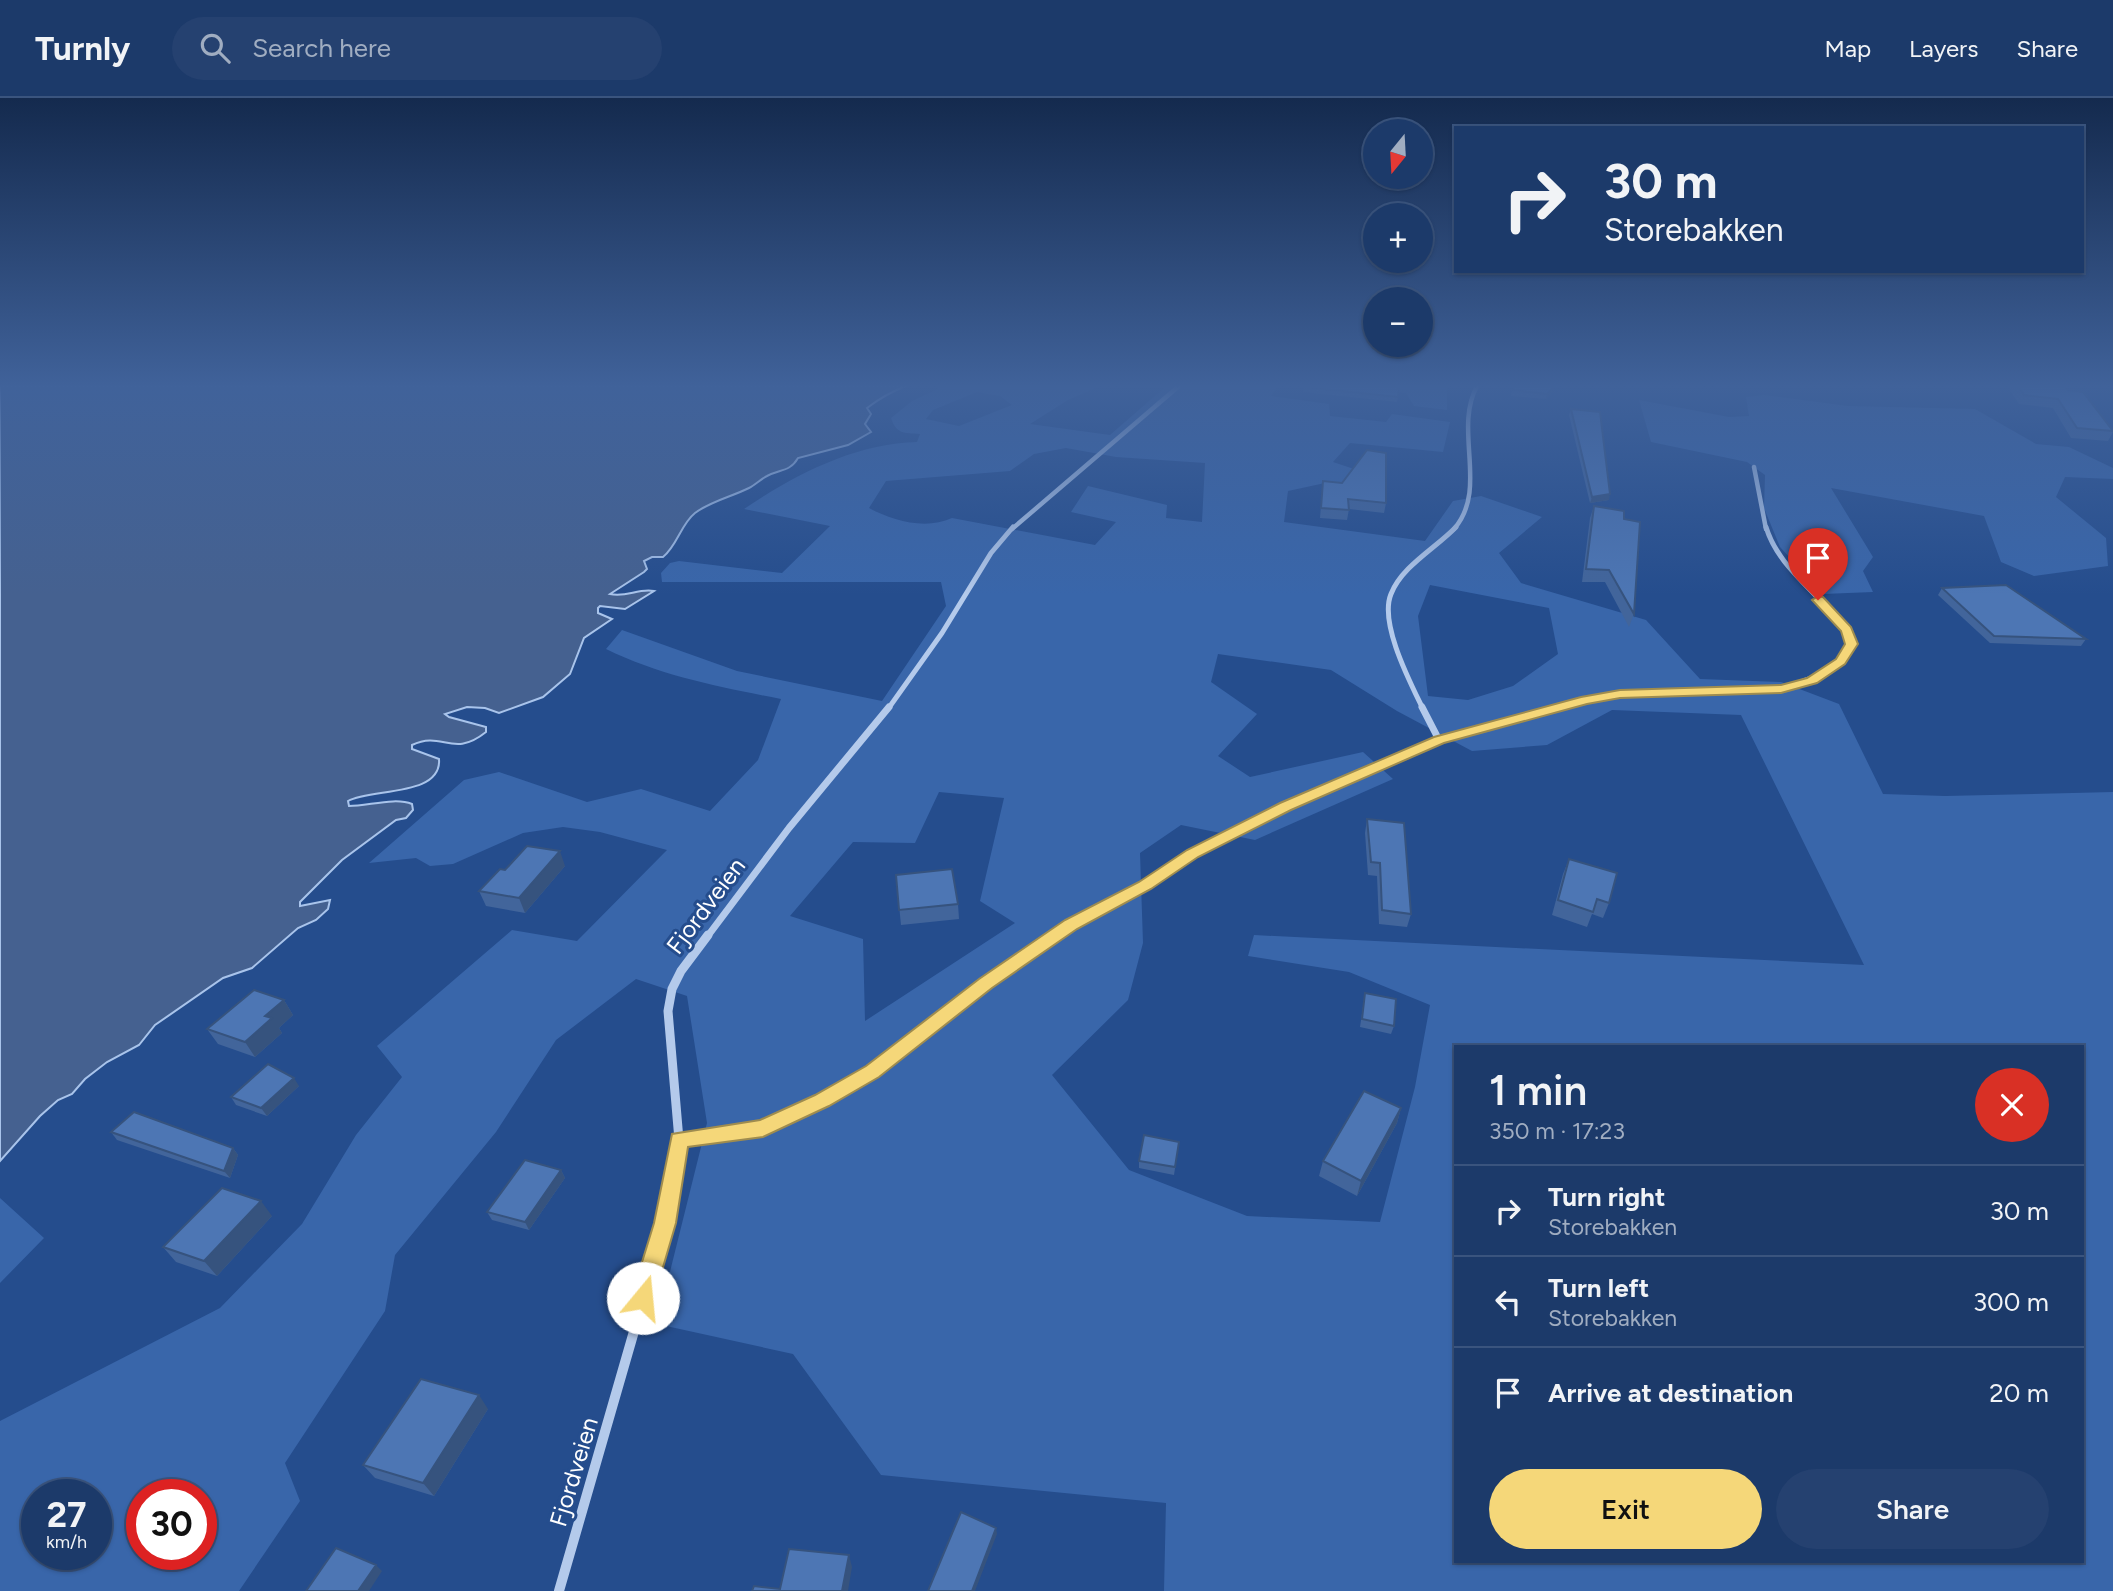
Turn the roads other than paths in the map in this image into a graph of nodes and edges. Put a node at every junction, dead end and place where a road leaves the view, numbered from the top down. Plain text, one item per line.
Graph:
1 (1096, 456) edge
2 (1470, 456) edge
3 (1754, 467) dead end
4 (1439, 740) junction
5 (679, 1140) junction
6 (559, 1591) edge

1 - 5 street, Fjordveien
2 - 4 street
3 - 4 street
4 - 5 street
5 - 6 street, Fjordveien

